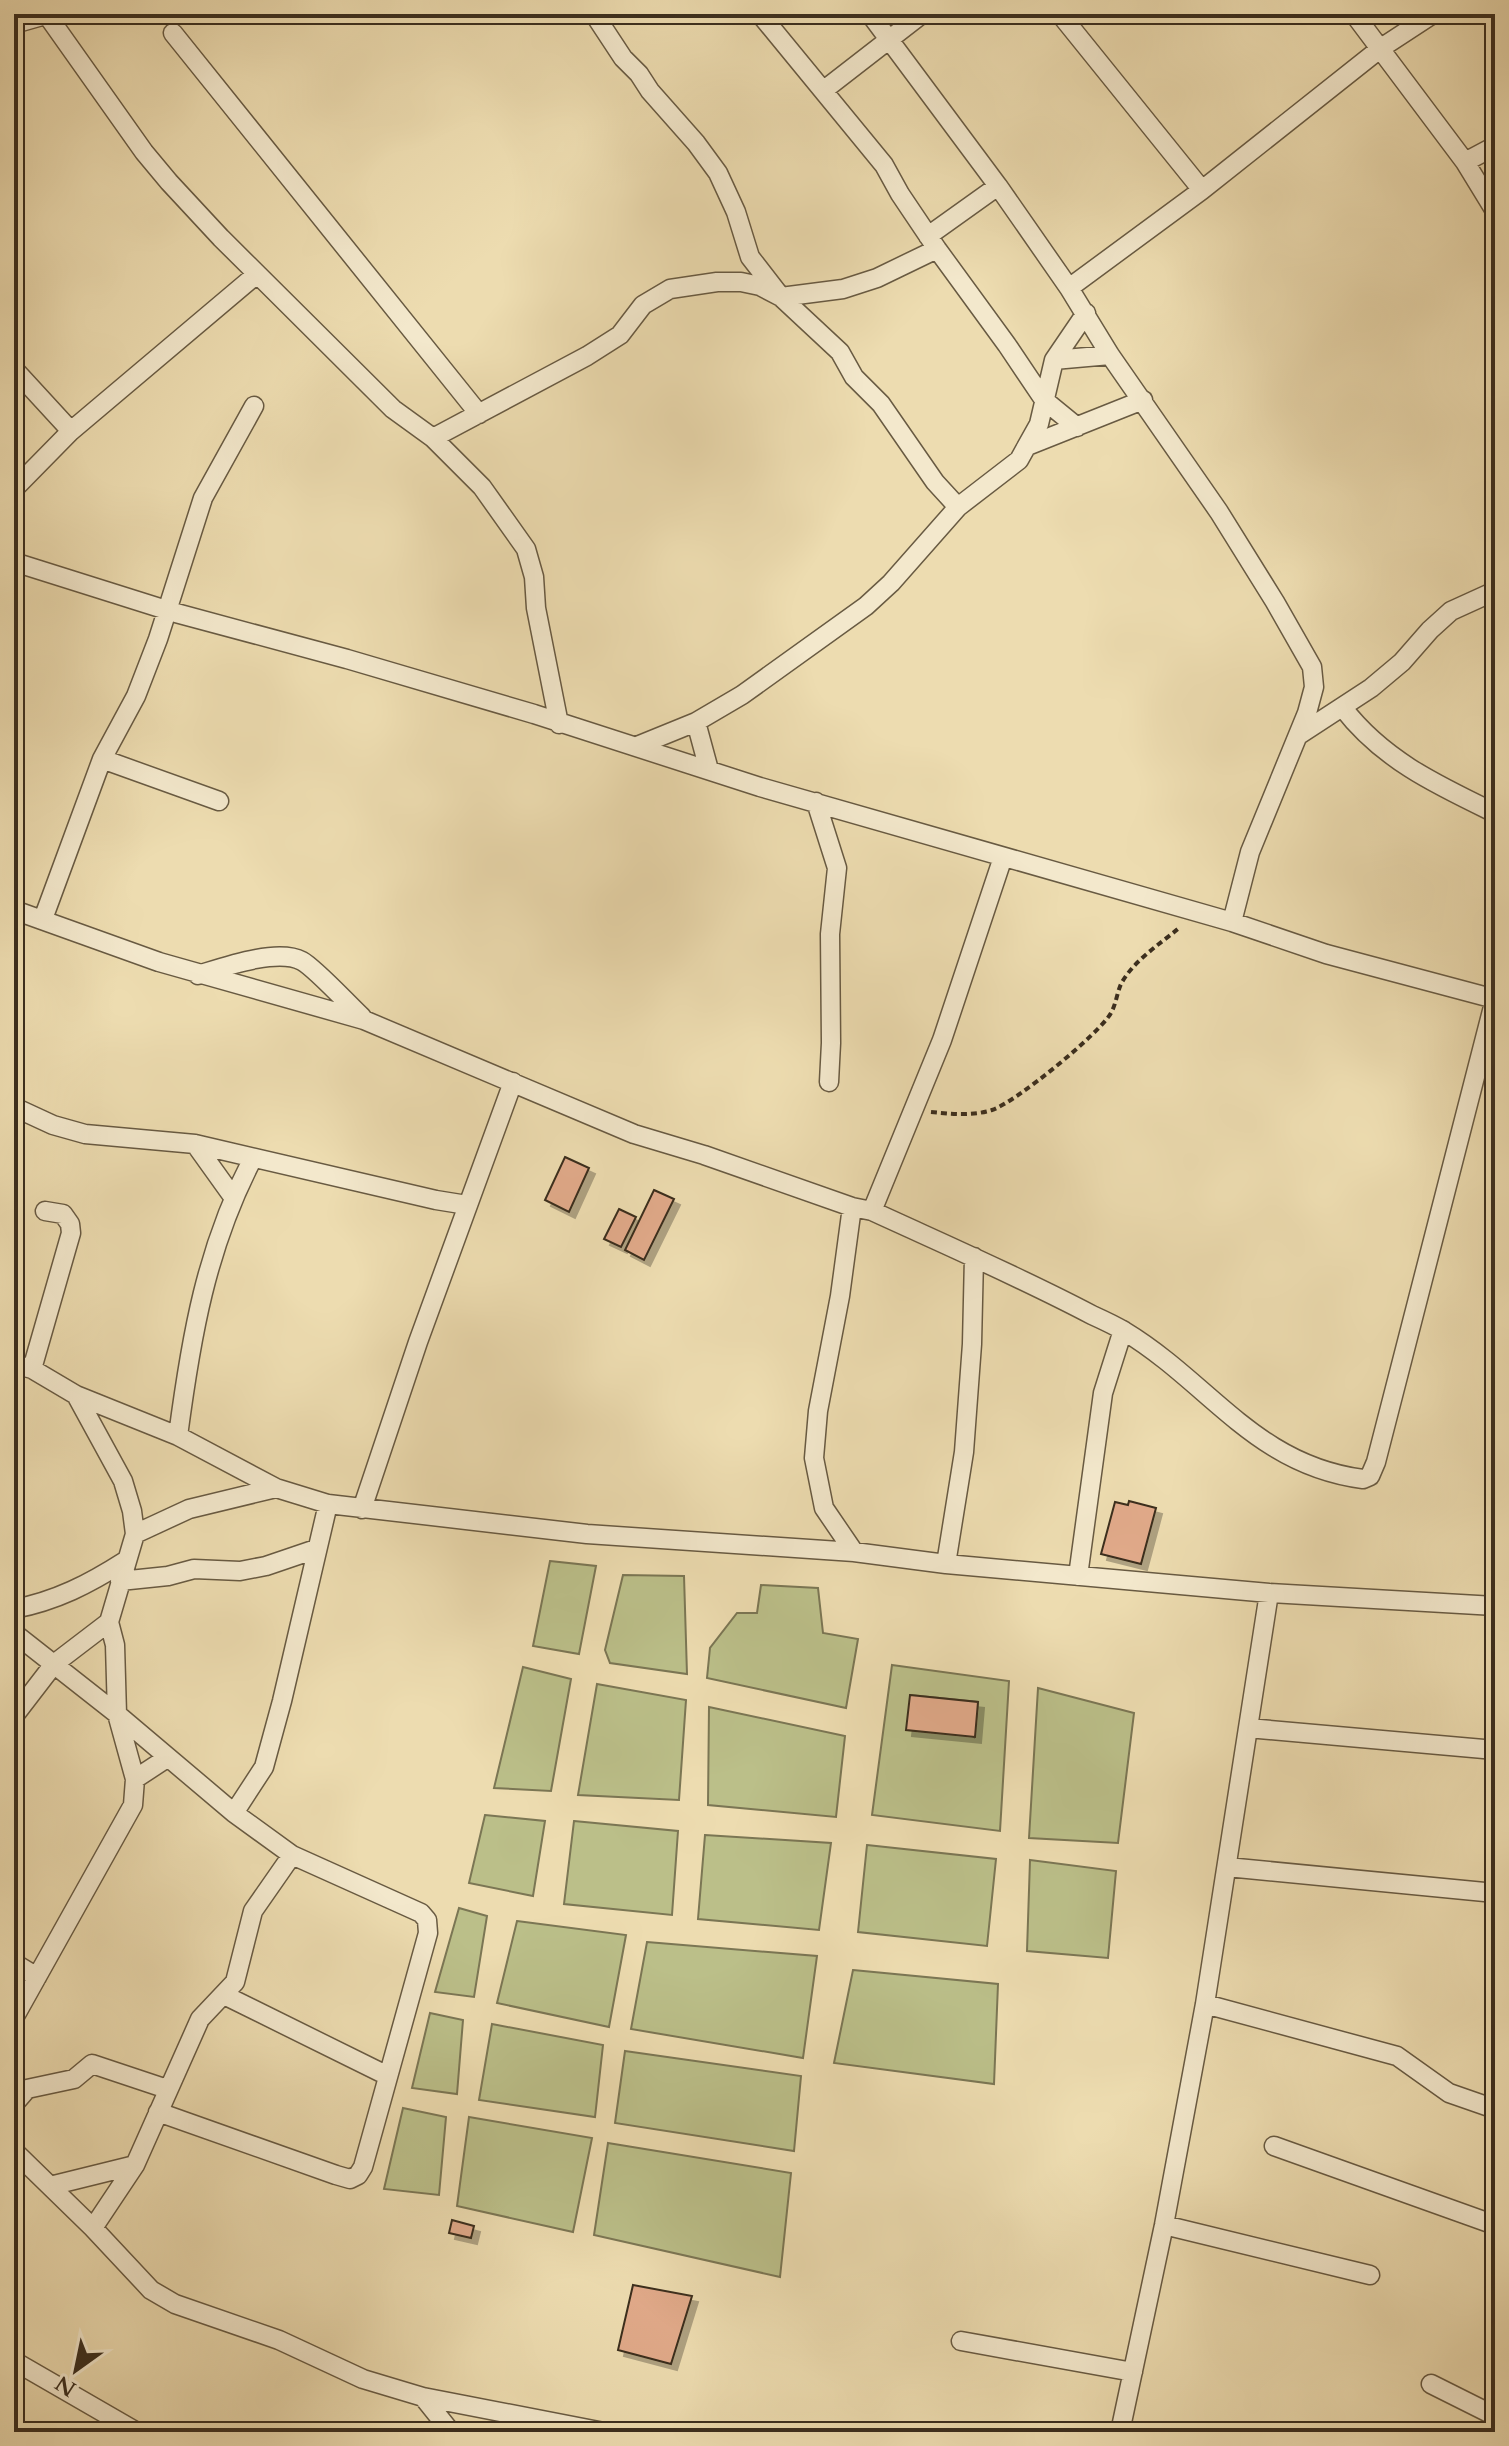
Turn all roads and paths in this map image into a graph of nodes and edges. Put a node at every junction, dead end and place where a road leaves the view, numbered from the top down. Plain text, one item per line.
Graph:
1 (48, 14) edge
2 (594, 14) edge
3 (760, 14) edge
4 (870, 14) edge
5 (922, 14) edge
6 (1060, 14) edge
7 (1354, 14) edge
8 (1433, 14) edge
9 (14, 24) edge
10 (173, 33) dead end
11 (889, 40) junction
12 (1381, 48) junction
13 (824, 90) junction
14 (1495, 146) edge
15 (1465, 162) junction
16 (998, 186) junction
17 (1202, 190) junction
18 (1495, 211) edge
19 (933, 242) junction
20 (257, 274) junction
21 (1069, 288) junction
22 (781, 297) junction
23 (1086, 313) junction
24 (1110, 355) junction
25 (1054, 360) junction
26 (14, 369) edge
27 (1044, 400) junction
28 (1143, 400) junction
29 (254, 406) dead end
30 (479, 414) junction
31 (1077, 427) junction
32 (71, 431) junction
33 (433, 438) junction
34 (1030, 445) junction
35 (14, 489) edge
36 (958, 507) junction
37 (14, 562) edge
38 (1495, 591) edge
39 (167, 609) junction
40 (1343, 708) junction
41 (696, 722) junction
42 (559, 724) junction
43 (1299, 735) junction
44 (637, 746) junction
45 (102, 759) junction
46 (709, 770) junction
47 (219, 801) dead end
48 (816, 802) junction
49 (1495, 813) edge
50 (1003, 857) junction
51 (14, 910) edge
52 (1197, 913) junction
53 (43, 919) junction
54 (1232, 922) junction
55 (198, 975) junction
56 (1495, 999) edge
57 (364, 1020) junction
58 (513, 1082) junction
59 (829, 1082) dead end
60 (14, 1107) edge
61 (913, 1110) junction
62 (195, 1144) junction
63 (253, 1158) junction
64 (233, 1197) junction
65 (467, 1205) junction
66 (852, 1207) junction
67 (45, 1211) dead end
68 (872, 1211) junction
69 (974, 1257) junction
70 (1123, 1330) junction
71 (14, 1364) edge
72 (32, 1369) junction
73 (76, 1395) junction
74 (178, 1436) junction
75 (276, 1488) junction
76 (328, 1504) junction
77 (362, 1509) junction
78 (135, 1534) junction
79 (316, 1549) junction
80 (854, 1552) junction
81 (125, 1561) junction
82 (946, 1564) junction
83 (1078, 1576) junction
84 (120, 1581) junction
85 (1269, 1593) junction
86 (1495, 1606) edge
87 (14, 1609) edge
88 (109, 1622) junction
89 (14, 1633) edge
90 (54, 1664) junction
91 (117, 1714) junction
92 (14, 1716) edge
93 (1248, 1728) junction
94 (1495, 1750) edge
95 (167, 1758) junction
96 (135, 1779) junction
97 (234, 1813) junction
98 (292, 1855) junction
99 (1227, 1867) junction
100 (1495, 1893) edge
101 (14, 1963) edge
102 (37, 1977) junction
103 (224, 1995) junction
104 (1205, 2004) junction
105 (14, 2018) edge
106 (388, 2076) junction
107 (167, 2089) junction
108 (14, 2104) edge
109 (1495, 2109) edge
110 (158, 2112) junction
111 (1274, 2146) dead end
112 (14, 2151) edge
113 (135, 2165) junction
114 (50, 2186) junction
115 (1164, 2225) junction
116 (1495, 2225) edge
117 (93, 2228) junction
118 (1370, 2275) dead end
119 (961, 2341) dead end
120 (14, 2361) edge
121 (1133, 2372) junction
122 (1431, 2384) dead end
123 (423, 2397) junction
124 (1495, 2416) edge
125 (137, 2432) edge
126 (451, 2432) edge
127 (604, 2432) edge
128 (1120, 2432) edge

1 - 9 street
1 - 20 street
2 - 22 street
3 - 13 street
4 - 11 street
5 - 11 street
6 - 17 street
7 - 12 street
8 - 12 street
10 - 30 street
11 - 13 street
11 - 16 street
12 - 15 street
12 - 17 street
13 - 19 street
14 - 15 street
15 - 18 street
16 - 19 street
16 - 21 street
17 - 21 street
19 - 22 street
19 - 27 street
20 - 32 street
20 - 33 street
21 - 23 street
22 - 30 street
22 - 36 street
23 - 24 street
23 - 25 street
24 - 25 street
24 - 28 street
25 - 27 street
26 - 32 street
27 - 31 street
27 - 34 street
28 - 31 street
28 - 43 street
29 - 39 street
30 - 33 street
31 - 34 street
32 - 35 street
33 - 42 street
34 - 36 street
36 - 41 street
37 - 39 street
38 - 40 street
39 - 42 street
39 - 45 street
40 - 43 street
40 - 49 street
41 - 44 street
41 - 46 street
42 - 44 street
43 - 54 street
44 - 46 street
45 - 47 street
45 - 53 street
46 - 48 street
48 - 50 street
48 - 59 street
50 - 52 street
50 - 61 street
51 - 53 street
52 - 54 street
52 - 61 path
53 - 55 street
54 - 56 street
55 - 57 street
55 - 57 street
56 - 70 street
57 - 58 street
58 - 65 street
58 - 66 street
60 - 62 street
61 - 68 street
62 - 63 street
62 - 64 street
63 - 64 street
63 - 65 street
64 - 74 street
65 - 77 street
66 - 68 street
66 - 80 street
67 - 72 street
68 - 69 street
69 - 70 street
69 - 82 street
70 - 83 street
71 - 72 street
72 - 73 street
73 - 74 street
73 - 78 street
74 - 75 street
75 - 76 street
75 - 78 street
76 - 77 street
76 - 79 street
77 - 80 street
78 - 81 street
79 - 84 street
79 - 97 street
80 - 82 street
81 - 84 street
81 - 87 street
82 - 83 street
83 - 85 street
84 - 88 street
85 - 86 street
85 - 93 street
88 - 90 street
88 - 91 street
89 - 90 street
90 - 91 street
90 - 92 street
91 - 95 street
91 - 96 street
93 - 94 street
93 - 99 street
95 - 96 street
95 - 97 street
96 - 102 street
97 - 98 street
98 - 103 street
98 - 106 street
99 - 100 street
99 - 104 street
101 - 102 street
102 - 105 street
103 - 106 street
103 - 107 street
104 - 109 street
104 - 115 street
106 - 110 street
107 - 108 street
107 - 110 street
110 - 113 street
111 - 116 street
112 - 114 street
113 - 114 street
113 - 117 street
114 - 117 street
115 - 118 street
115 - 121 street
117 - 123 street
119 - 121 street
120 - 125 street
121 - 128 street
122 - 124 street
123 - 126 street
123 - 127 street

